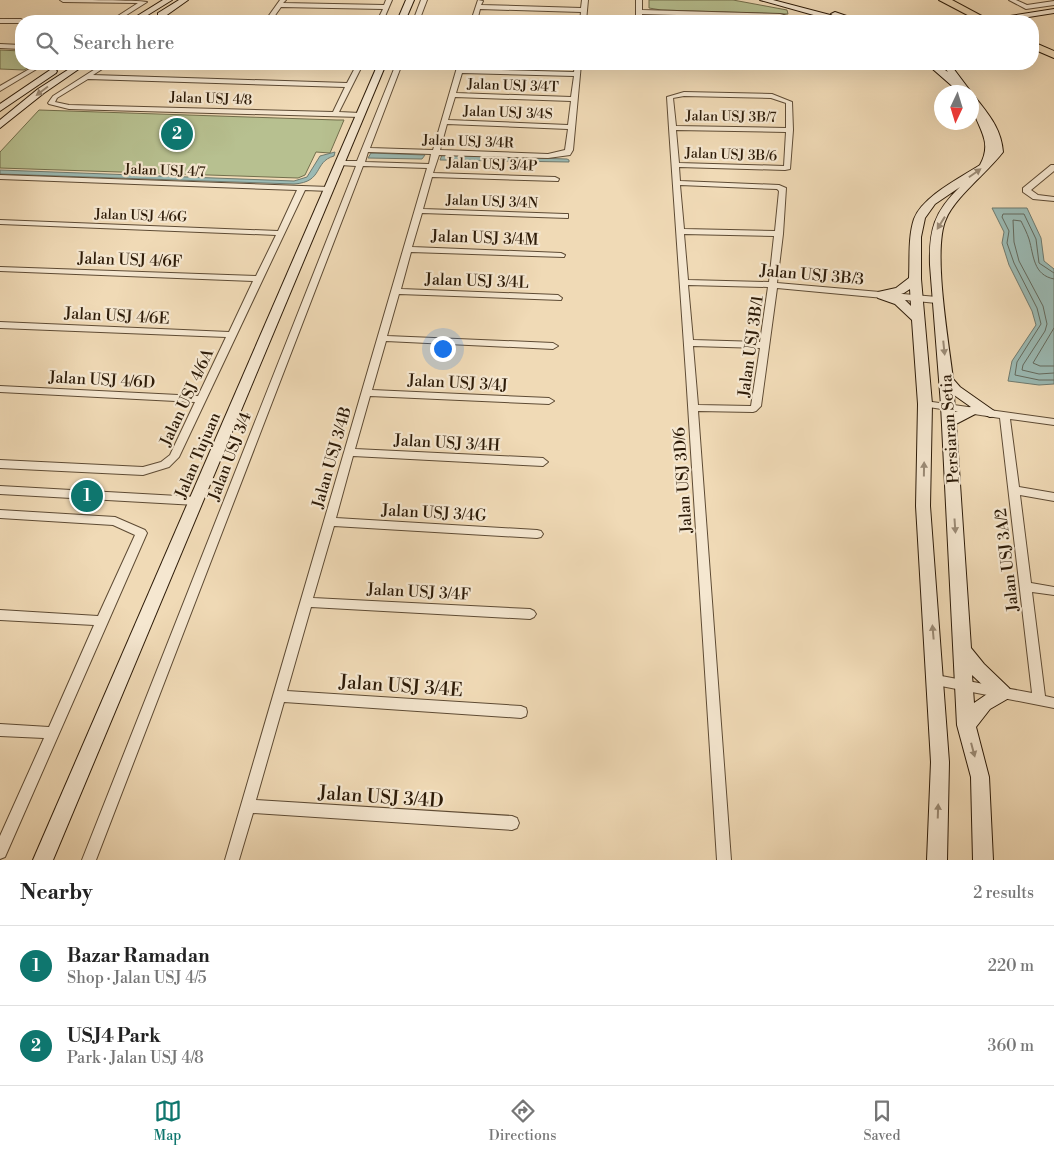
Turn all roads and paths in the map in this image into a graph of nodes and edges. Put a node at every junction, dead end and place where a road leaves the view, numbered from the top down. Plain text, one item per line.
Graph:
1 (63, 0) edge
2 (168, 0) edge
3 (184, 0) edge
4 (389, 0) edge
5 (410, 0) edge
6 (424, 0) edge
7 (480, 0) edge
8 (585, 0) edge
9 (639, 0) edge
10 (764, 0) edge
11 (786, 0) edge
12 (1012, 0) edge
13 (146, 1) edge
14 (281, 2) edge
15 (940, 2) edge
16 (1054, 3) edge
17 (811, 6) junction
18 (386, 7) junction
19 (478, 7) junction
20 (584, 10) junction
21 (1054, 11) edge
22 (639, 12) joint
23 (711, 14) joint
24 (123, 15) edge
25 (143, 15) edge
26 (160, 15) edge
27 (272, 15) edge
28 (383, 15) edge
29 (404, 15) edge
30 (418, 15) edge
31 (476, 15) edge
32 (584, 15) edge
33 (746, 15) edge
34 (820, 15) edge
35 (839, 15) edge
36 (843, 15) edge
37 (958, 15) edge
38 (966, 15) edge
39 (1029, 15) edge
40 (1054, 16) edge
41 (1039, 19) edge
42 (0, 21) edge
43 (15, 22) edge
44 (0, 46) edge
45 (15, 46) edge
46 (1039, 48) edge
47 (1039, 55) edge
48 (1054, 55) edge
49 (1054, 62) edge
50 (32, 70) edge
51 (56, 70) edge
52 (73, 70) edge
53 (98, 70) edge
54 (357, 70) edge
55 (379, 70) edge
56 (397, 70) edge
57 (459, 70) edge
58 (510, 70) edge
59 (577, 70) edge
60 (939, 70) edge
61 (954, 70) edge
62 (958, 70) edge
63 (576, 74) junction
64 (87, 77) junction
65 (970, 79) dead end
66 (350, 85) junction
67 (957, 85) edge
68 (0, 89) edge
69 (980, 91) dead end
70 (452, 95) junction
71 (574, 99) junction
72 (0, 108) edge
73 (979, 108) edge
74 (335, 114) junction
75 (360, 115) junction
76 (444, 122) junction
77 (0, 125) edge
78 (571, 127) junction
79 (672, 128) junction
80 (790, 130) junction
81 (365, 150) junction
82 (435, 152) junction
83 (340, 163) junction
84 (360, 164) junction
85 (675, 165) junction
86 (1054, 167) edge
87 (430, 170) junction
88 (0, 176) edge
89 (555, 179) dead end
90 (676, 183) junction
91 (983, 186) dead end
92 (302, 188) junction
93 (329, 189) junction
94 (1054, 199) edge
95 (418, 211) junction
96 (565, 216) dead end
97 (0, 222) edge
98 (680, 231) junction
99 (280, 233) junction
100 (779, 234) junction
101 (408, 249) junction
102 (562, 255) dead end
103 (0, 269) edge
104 (258, 279) junction
105 (915, 279) junction
106 (684, 282) junction
107 (773, 285) junction
108 (395, 291) junction
109 (882, 295) junction
110 (558, 298) dead end
111 (918, 298) junction
112 (937, 300) junction
113 (919, 320) junction
114 (0, 325) edge
115 (232, 336) junction
116 (382, 338) junction
117 (688, 343) junction
118 (764, 345) junction
119 (553, 346) dead end
120 (946, 380) junction
121 (0, 389) edge
122 (366, 393) junction
123 (202, 399) junction
124 (549, 402) dead end
125 (925, 404) junction
126 (693, 408) junction
127 (974, 410) joint
128 (990, 413) junction
129 (949, 414) junction
130 (1005, 415) junction
131 (1054, 422) edge
132 (349, 452) junction
133 (543, 462) dead end
134 (0, 464) edge
135 (0, 490) edge
136 (1014, 490) junction
137 (1054, 497) edge
138 (196, 501) junction
139 (0, 514) edge
140 (329, 522) junction
141 (537, 534) dead end
142 (1025, 586) junction
143 (1054, 591) edge
144 (306, 602) junction
145 (0, 614) edge
146 (530, 614) dead end
147 (102, 621) junction
148 (963, 650) junction
149 (936, 680) junction
150 (965, 684) junction
151 (1003, 692) junction
152 (279, 696) junction
153 (1039, 700) junction
154 (1054, 703) edge
155 (521, 712) dead end
156 (966, 725) junction
157 (0, 730) edge
158 (52, 733) junction
159 (248, 806) junction
160 (512, 823) dead end
161 (0, 852) edge
162 (43, 860) edge
163 (89, 860) edge
164 (232, 860) edge
165 (724, 860) edge
166 (937, 860) edge
167 (984, 860) edge

1 - 13 street
2 - 25 main road
3 - 26 main road
4 - 18 street
5 - 29 main road
6 - 30 street
7 - 19 street
8 - 20 street
9 - 22 street
10 - 34 main road
11 - 17 main road
12 - 16 street
13 - 24 street
14 - 18 street
14 - 27 street
15 - 37 highway
15 - 38 highway
17 - 35 main road
17 - 36 main road
18 - 28 street
19 - 20 street
19 - 31 street
20 - 32 street
21 - 39 main road
22 - 23 street
23 - 33 street
40 - 41 main road
42 - 43 street
44 - 45 street
46 - 48 highway
47 - 49 highway
50 - 68 street
51 - 72 main road
52 -> 77 main road
53 - 64 street
54 - 66 street
55 - 75 main road, Jalan Tujuan
56 - 81 street, Jalan USJ 3/4
57 - 70 street, Jalan USJ 3/4B
58 - 63 street
59 - 63 street
60 - 67 main road
61 - 69 main road
62 - 65 main road
63 - 71 street
64 - 66 street
64 - 74 street, Jalan USJ 4/8
66 - 74 street
70 - 71 street, Jalan USJ 3/4T
70 - 76 street, Jalan USJ 3/4B
71 - 78 street
105 -> 73 main road, Persiaran Setia
74 - 75 street, Jalan USJ 4/8
75 - 83 main road, Jalan Tujuan
76 - 78 street, Jalan USJ 3/4S
76 - 82 street, Jalan USJ 3/4B
78 - 82 street, Jalan USJ 3/4R
79 - 80 street, Jalan USJ 3B/7
79 - 80 street, Jalan USJ 3D/6
79 - 85 street, Jalan USJ 3D/6
80 - 85 street, Jalan USJ 3B/6
81 - 82 street, Jalan USJ 3/4R
81 - 84 street, Jalan USJ 3/4
82 - 87 street, Jalan USJ 3/4B
83 - 84 street, Jalan USJ 3/4P
83 - 93 main road, Jalan Tujuan
84 - 87 street, Jalan USJ 3/4P
84 - 163 street, Jalan USJ 3/4
85 - 90 street, Jalan USJ 3D/6
86 - 94 street
87 - 89 street, Jalan USJ 3/4P
87 - 95 street, Jalan USJ 3/4B
88 - 92 street, Jalan USJ 4/7
90 - 98 street, Jalan USJ 3D/6
90 - 100 street, Jalan USJ 3B/1
91 -> 112 main road, Persiaran Setia
92 - 93 street, Jalan USJ 4/7
92 - 99 street, Jalan USJ 4/6A
93 - 138 main road, Jalan Tujuan
95 - 96 street, Jalan USJ 3/4N
95 - 101 street, Jalan USJ 3/4B
97 - 99 street, Jalan USJ 4/6G
98 - 100 street
98 - 106 street, Jalan USJ 3D/6
99 - 104 street, Jalan USJ 4/6A
100 - 107 street, Jalan USJ 3B/1
101 - 102 street, Jalan USJ 3/4M
101 - 108 street, Jalan USJ 3/4B
103 - 104 street, Jalan USJ 4/6F
104 - 115 street, Jalan USJ 4/6A
105 - 109 main road
105 - 111 main road, Persiaran Setia
106 - 107 street, Jalan USJ 3B/3
106 - 117 street, Jalan USJ 3D/6
107 - 109 street, Jalan USJ 3B/3
107 - 118 street, Jalan USJ 3B/1
108 - 110 street, Jalan USJ 3/4L
108 - 116 street, Jalan USJ 3/4B
109 - 111 street, Jalan USJ 3B/3
109 - 113 main road
111 - 112 street, Jalan USJ 3B/3
111 - 113 main road, Persiaran Setia
112 -> 120 main road, Persiaran Setia
113 - 125 main road, Persiaran Setia
114 - 115 street, Jalan USJ 4/6E
115 - 123 street, Jalan USJ 4/6A
116 - 119 street
116 - 122 street, Jalan USJ 3/4B
117 - 118 street
117 - 126 street, Jalan USJ 3D/6
118 - 126 street, Jalan USJ 3B/1
120 - 128 main road
120 - 129 main road, Persiaran Setia
121 - 123 street, Jalan USJ 4/6D
122 - 124 street, Jalan USJ 3/4J
122 - 132 street, Jalan USJ 3/4B
123 - 134 street, Jalan USJ 4/6A
125 - 129 street
149 -> 125 main road, Persiaran Setia
126 - 165 street, Jalan USJ 3D/6
127 - 128 street
127 - 129 main road
128 - 130 street
129 -> 148 main road, Persiaran Setia
130 - 131 street
130 - 136 street, Jalan USJ 3A/2
132 - 133 street, Jalan USJ 3/4H
132 - 140 street, Jalan USJ 3/4B
135 - 138 street
136 - 137 street
136 - 142 street, Jalan USJ 3A/2
138 - 162 main road, Jalan Tujuan
139 - 147 street
140 - 141 street, Jalan USJ 3/4G
140 - 144 street, Jalan USJ 3/4B
142 - 143 street
142 - 153 street, Jalan USJ 3A/2
144 - 146 street, Jalan USJ 3/4F
144 - 152 street, Jalan USJ 3/4B
145 - 147 street
147 - 158 street
148 - 150 main road, Persiaran Setia
148 - 151 main road
149 - 150 street
166 -> 149 main road, Persiaran Setia
150 - 151 street
150 - 156 main road, Persiaran Setia
151 - 153 street
151 - 156 main road
152 - 155 street, Jalan USJ 3/4E
152 - 159 street, Jalan USJ 3/4B
153 - 154 street
156 -> 167 main road, Persiaran Setia
157 - 158 street
158 - 161 street
159 - 160 street, Jalan USJ 3/4D
159 - 164 street, Jalan USJ 3/4B

